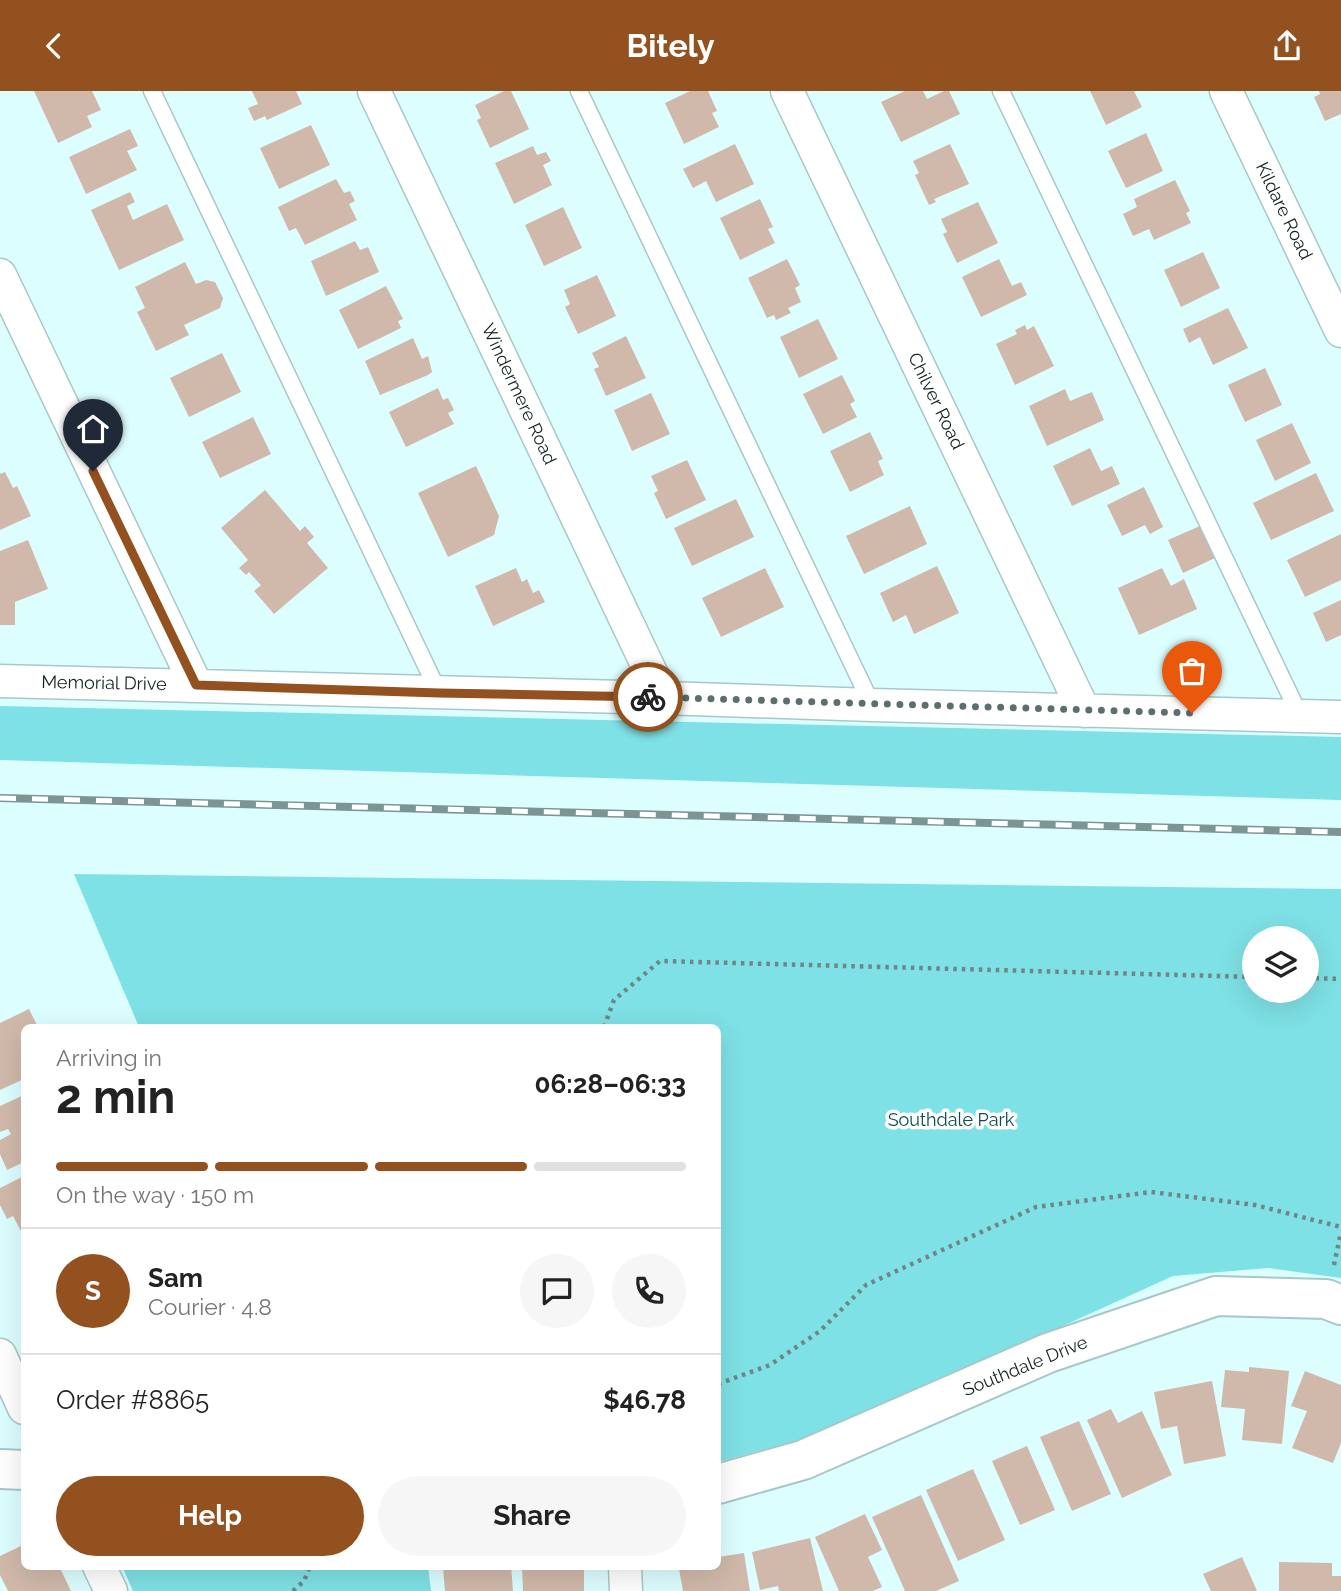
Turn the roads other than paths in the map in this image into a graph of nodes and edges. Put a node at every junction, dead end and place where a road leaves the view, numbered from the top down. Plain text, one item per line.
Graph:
1 (152, 91) edge
2 (374, 91) edge
3 (579, 91) edge
4 (788, 91) edge
5 (1001, 91) edge
6 (1226, 91) edge
7 (0, 275) edge
8 (1341, 331) edge
9 (0, 681) edge
10 (196, 685) junction
11 (439, 693) junction
12 (663, 698) junction
13 (872, 705) junction
14 (1084, 711) junction
15 (1300, 716) junction
16 (1341, 717) edge
17 (1341, 1305) edge
18 (0, 1355) edge
19 (21, 1401) edge
20 (0, 1469) edge
21 (21, 1470) edge
22 (721, 1484) edge
23 (101, 1570) edge
24 (625, 1570) edge
25 (111, 1591) edge
26 (626, 1591) edge

1 - 11 lane
2 - 12 street, Windermere Road
3 - 13 lane
4 - 14 street, Chilver Road
5 - 15 lane
6 - 8 street, Kildare Road
7 - 10 street
9 - 10 street, Memorial Drive
10 - 11 street, Memorial Drive
11 - 12 street, Memorial Drive
12 - 13 street, Memorial Drive
13 - 14 street, Memorial Drive
14 - 15 street, Memorial Drive
15 - 16 street, Memorial Drive
17 - 22 street, Southdale Drive
18 - 19 street
20 - 21 street
23 - 25 street
24 - 26 street

